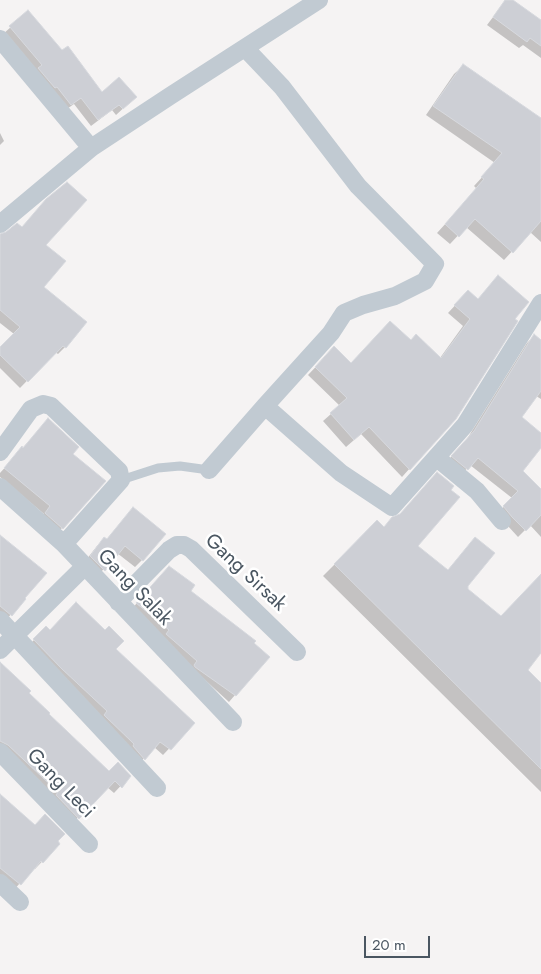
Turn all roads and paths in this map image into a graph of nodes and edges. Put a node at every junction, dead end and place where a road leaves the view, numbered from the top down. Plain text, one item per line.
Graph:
1 (319, 0) edge
2 (0, 39) edge
3 (245, 48) junction
4 (91, 148) junction
5 (0, 224) edge
6 (541, 303) edge
7 (265, 406) junction
8 (0, 452) edge
9 (437, 458) junction
10 (209, 470) joint
11 (120, 480) junction
12 (0, 487) edge
13 (502, 521) dead end
14 (64, 544) junction
15 (84, 567) junction
16 (118, 602) junction
17 (0, 620) edge
18 (15, 635) junction
19 (0, 650) edge
20 (298, 652) dead end
21 (233, 722) dead end
22 (0, 752) edge
23 (157, 788) dead end
24 (89, 844) dead end
25 (0, 883) edge
26 (20, 902) dead end

1 - 3 street
2 - 4 street
3 - 4 street
3 - 7 street
4 - 5 street
6 - 9 street
7 - 9 street
7 - 10 street
8 - 11 street
9 - 13 street
10 - 11 lane
11 - 14 street
12 - 14 street, Gang Salak
14 - 15 street, Gang Salak
15 - 16 street, Gang Salak
15 - 18 street
16 - 20 street, Gang Sirsak
16 - 21 street, Gang Salak
17 - 18 street
18 - 19 street
18 - 23 street
22 - 24 street, Gang Leci
25 - 26 street

